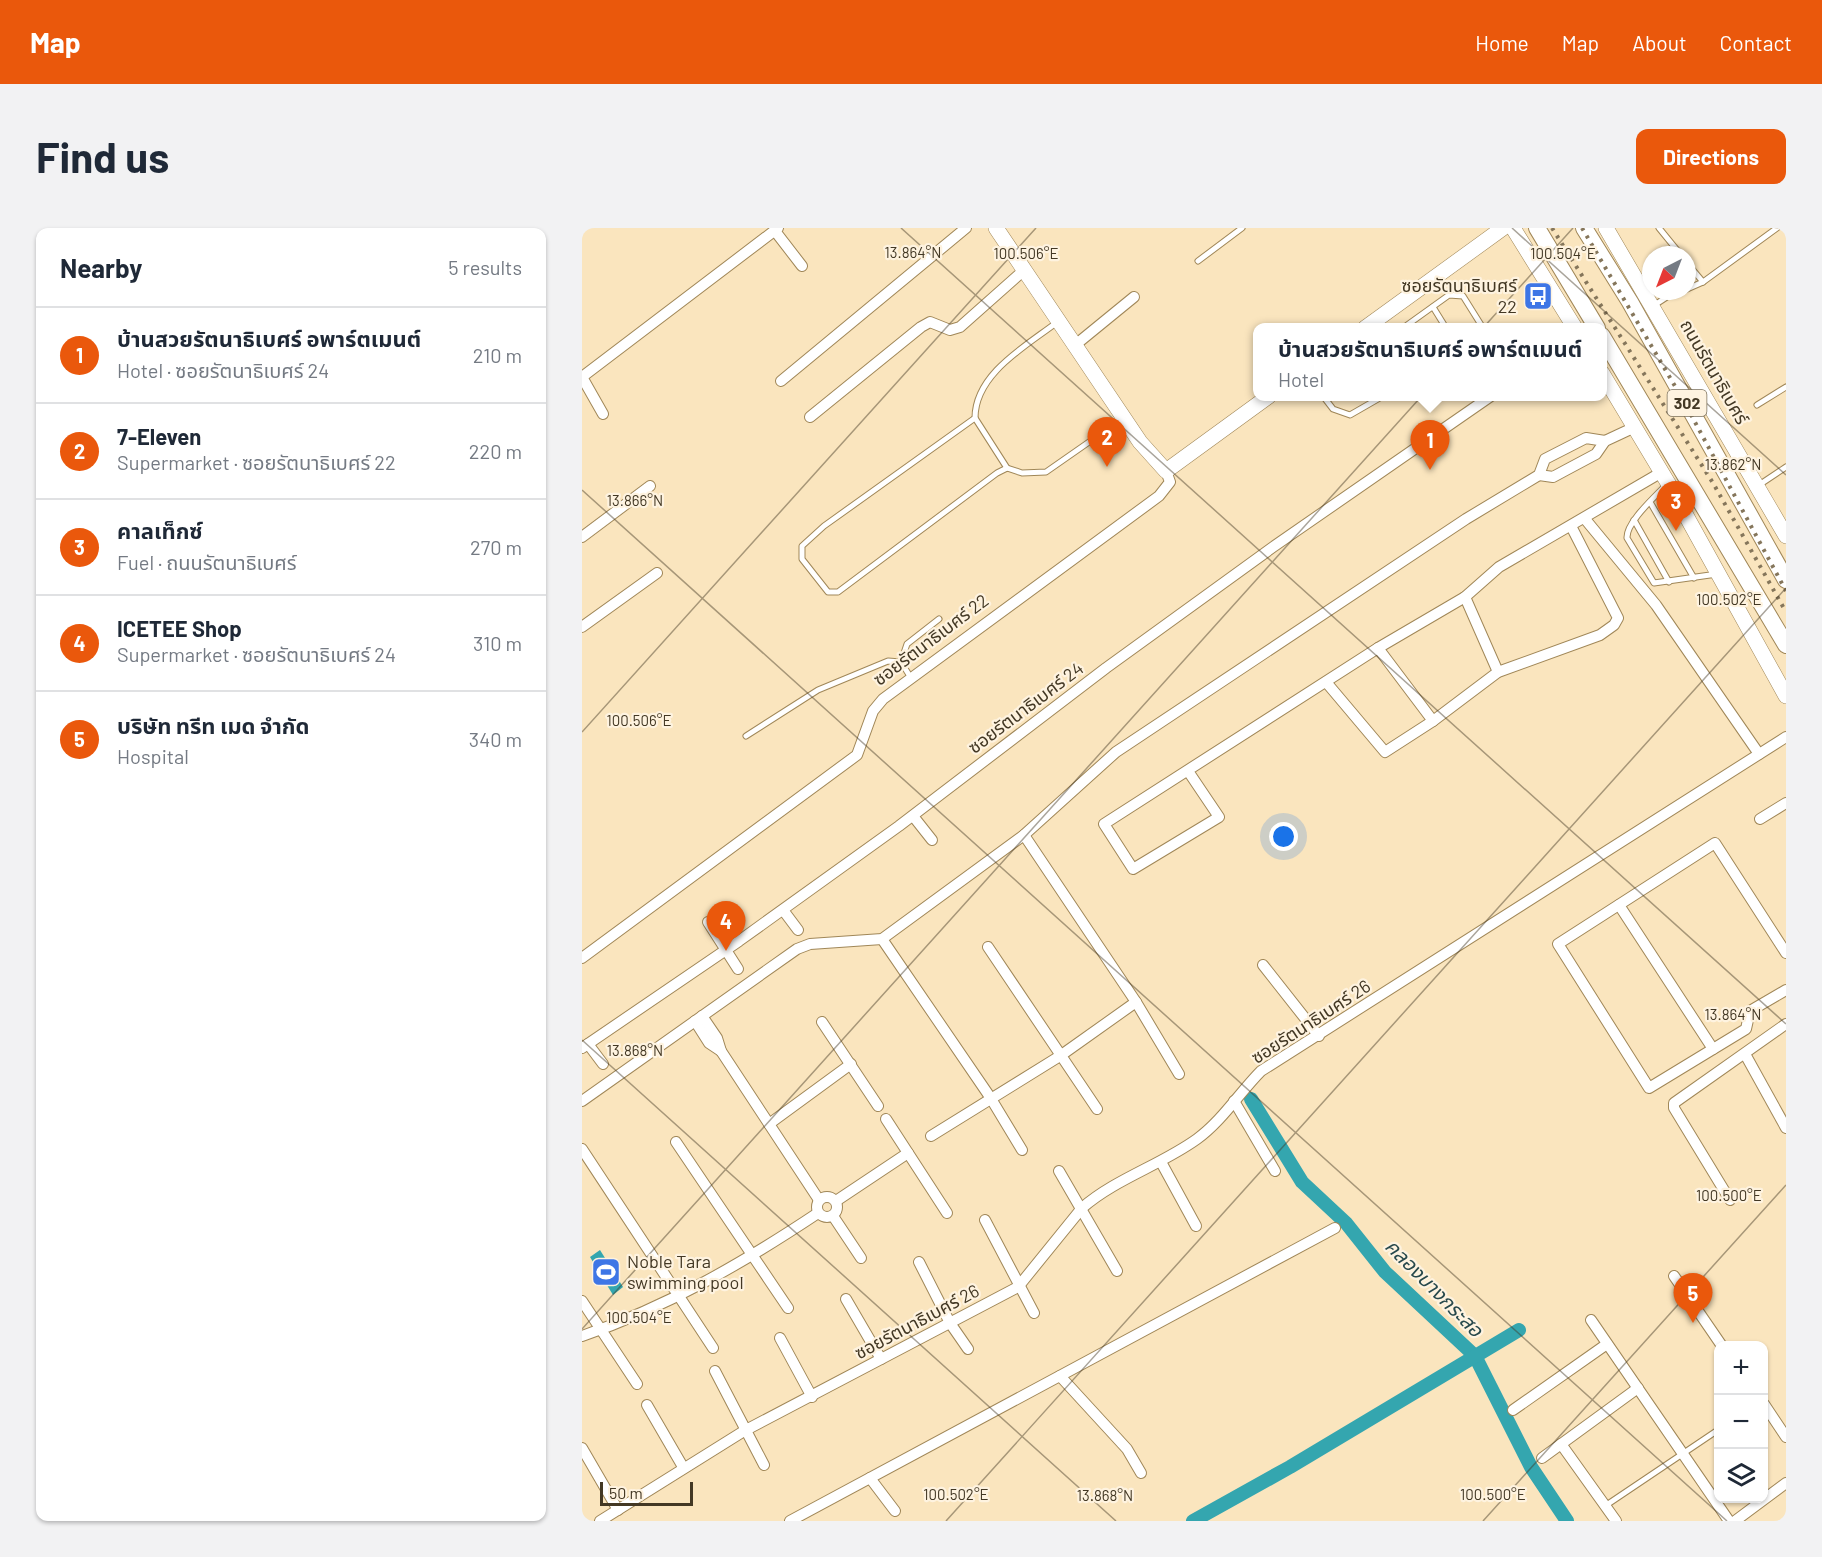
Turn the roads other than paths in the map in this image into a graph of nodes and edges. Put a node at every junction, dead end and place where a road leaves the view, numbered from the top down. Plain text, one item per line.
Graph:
1 (966, 228) edge
2 (996, 228) edge
3 (1242, 228) edge
4 (1503, 228) edge
5 (1513, 228) edge
6 (1538, 228) edge
7 (1584, 228) edge
8 (1606, 228) edge
9 (1659, 228) edge
10 (1777, 228) edge
11 (776, 229) edge
12 (1674, 246) edge
13 (1198, 261) dead end
14 (802, 266) dead end
15 (1023, 271) junction
16 (1696, 274) edge
17 (1703, 282) junction
18 (1696, 285) edge
19 (1134, 297) dead end
20 (1662, 300) edge
21 (1653, 306) junction
22 (1433, 307) junction
23 (1058, 322) junction
24 (1371, 323) edge
25 (1409, 323) edge
26 (1443, 323) edge
27 (1480, 323) edge
28 (1572, 323) edge
29 (1596, 323) edge
30 (1607, 344) edge
31 (1074, 346) junction
32 (582, 377) edge
33 (781, 381) dead end
34 (1607, 381) edge
35 (1786, 387) edge
36 (1262, 401) edge
37 (1327, 401) edge
38 (1375, 401) edge
39 (1484, 401) edge
40 (1757, 405) dead end
41 (603, 414) dead end
42 (810, 417) dead end
43 (975, 418) junction
44 (1123, 418) junction
45 (1635, 428) junction
46 (1605, 441) junction
47 (1786, 467) edge
48 (1007, 468) junction
49 (1166, 471) junction
50 (1539, 475) junction
51 (1665, 478) junction
52 (650, 486) dead end
53 (1757, 486) junction
54 (1650, 502) junction
55 (1585, 519) junction
56 (1634, 520) junction
57 (1571, 526) junction
58 (1786, 536) edge
59 (582, 537) edge
60 (657, 573) dead end
61 (1719, 573) junction
62 (1694, 578) junction
63 (1786, 580) edge
64 (1669, 582) junction
65 (1465, 597) junction
66 (939, 619) dead end
67 (582, 627) edge
68 (1786, 645) edge
69 (1378, 648) junction
70 (901, 662) junction
71 (1497, 672) junction
72 (911, 678) junction
73 (1326, 682) junction
74 (1786, 696) edge
75 (1433, 721) junction
76 (746, 736) dead end
77 (1786, 736) edge
78 (1759, 754) junction
79 (1188, 771) junction
80 (1786, 803) edge
81 (912, 816) junction
82 (1760, 819) dead end
83 (1024, 835) junction
84 (932, 840) dead end
85 (1619, 905) junction
86 (783, 910) junction
87 (708, 922) dead end
88 (798, 930) dead end
89 (882, 939) junction
90 (988, 947) dead end
91 (725, 950) junction
92 (1786, 953) edge
93 (582, 958) edge
94 (1263, 966) dead end
95 (738, 969) dead end
96 (1786, 990) edge
97 (1136, 1002) junction
98 (698, 1018) junction
99 (822, 1022) dead end
100 (1786, 1024) edge
101 (1319, 1036) junction
102 (585, 1046) edge
103 (1713, 1049) junction
104 (1745, 1054) junction
105 (1060, 1056) junction
106 (603, 1064) dead end
107 (851, 1064) junction
108 (1179, 1074) dead end
109 (990, 1097) junction
110 (582, 1101) edge
111 (1234, 1101) junction
112 (879, 1106) dead end
113 (1097, 1109) dead end
114 (886, 1119) dead end
115 (769, 1124) junction
116 (1786, 1128) edge
117 (931, 1136) dead end
118 (676, 1142) dead end
119 (582, 1149) edge
120 (1022, 1150) dead end
121 (908, 1153) junction
122 (1161, 1162) junction
123 (1059, 1171) dead end
124 (1275, 1172) dead end
125 (819, 1200) junction
126 (1730, 1200) dead end
127 (836, 1201) junction
128 (1082, 1209) junction
129 (818, 1213) junction
130 (946, 1213) dead end
131 (833, 1216) junction
132 (985, 1220) dead end
133 (1196, 1227) dead end
134 (1335, 1228) dead end
135 (755, 1255) junction
136 (861, 1258) dead end
137 (919, 1262) dead end
138 (1117, 1271) dead end
139 (1674, 1276) dead end
140 (1018, 1287) junction
141 (679, 1297) junction
142 (846, 1299) dead end
143 (582, 1301) edge
144 (788, 1308) dead end
145 (1034, 1313) dead end
146 (1591, 1320) dead end
147 (950, 1323) junction
148 (600, 1330) junction
149 (582, 1336) edge
150 (780, 1338) dead end
151 (1719, 1341) edge
152 (1607, 1344) junction
153 (712, 1348) dead end
154 (968, 1349) dead end
155 (881, 1359) junction
156 (715, 1371) dead end
157 (1060, 1376) junction
158 (637, 1384) dead end
159 (1638, 1388) junction
160 (812, 1397) junction
161 (647, 1405) dead end
162 (1513, 1410) dead end
163 (1768, 1410) edge
164 (744, 1431) junction
165 (1714, 1433) edge
166 (1786, 1437) edge
167 (1561, 1444) junction
168 (582, 1448) edge
169 (1683, 1454) junction
170 (1542, 1458) dead end
171 (764, 1465) dead end
172 (683, 1467) junction
173 (1141, 1473) dead end
174 (870, 1478) junction
175 (1786, 1483) edge
176 (1605, 1506) junction
177 (618, 1510) junction
178 (895, 1511) dead end
179 (600, 1521) edge
180 (790, 1521) edge
181 (1616, 1521) edge
182 (1729, 1521) edge
183 (1735, 1521) edge

1 - 33 street
2 - 15 main road
3 - 13 lane
4 - 24 main road
5 - 28 main road
6 - 29 main road
7 - 63 main road, 302
8 - 21 main road, ถนนรัตนาธิเบศร์ / 302
9 - 12 lane
10 - 17 lane
11 - 14 street
11 - 32 street
15 - 23 main road
15 - 42 street
16 - 17 lane
17 - 18 lane
19 - 31 street
20 - 21 lane
21 - 53 main road, ถนนรัตนาธิเบศร์ / 302
22 - 25 lane
22 - 26 lane
22 - 27 lane
23 - 31 main road
23 - 43 lane
30 - 68 main road, 302
31 - 44 main road
32 - 41 street
34 - 45 main road
35 - 40 lane
36 - 49 main road
37 - 38 lane
39 - 81 street, ซอยรัตนาธิเบศร์ 24
43 - 48 lane
43 - 48 lane
44 - 48 lane
44 - 49 main road
45 - 46 street
45 - 51 main road
46 - 50 street
46 - 50 street
47 - 53 lane
49 - 72 street, ซอยรัตนาธิเบศร์ 22
50 - 83 street
51 - 54 lane
51 - 55 street
51 - 61 main road
52 - 59 street
53 - 58 main road, ถนนรัตนาธิเบศร์ / 302
54 - 56 lane
54 - 62 lane
55 - 57 street
55 - 78 street
56 - 64 lane
56 - 64 lane
57 - 65 street
57 - 71 street
60 - 67 street
61 - 62 lane
61 - 74 main road
62 - 64 lane
65 - 69 street
65 - 71 street
66 - 70 lane
69 - 73 street
69 - 75 street
70 - 72 lane
70 - 76 lane
71 - 75 street
72 - 93 street, ซอยรัตนาธิเบศร์ 22
73 - 75 street
73 - 79 street
77 - 78 street, ซอยรัตนาธิเบศร์ 26
78 - 101 street, ซอยรัตนาธิเบศร์ 26
79 - 79 street
80 - 82 street
81 - 84 street
81 - 86 street, ซอยรัตนาธิเบศร์ 24
83 - 89 street
83 - 97 street
85 - 92 street
85 - 103 street
85 - 103 street
86 - 88 street
86 - 91 street, ซอยรัตนาธิเบศร์ 24
87 - 91 street
89 - 98 street
89 - 109 street
90 - 105 street
91 - 95 street
91 - 102 street, ซอยรัตนาธิเบศร์ 24
94 - 101 street
96 - 103 street
97 - 105 street
97 - 108 street
98 - 110 street
98 - 115 street
99 - 107 street
100 - 104 street
101 - 111 street, ซอยรัตนาธิเบศร์ 26
102 - 106 street
104 - 116 street
104 - 126 street
105 - 109 street
105 - 113 street
107 - 112 street
107 - 115 street
109 - 117 street
109 - 120 street
111 - 122 street, ซอยรัตนาธิเบศร์ 26
111 - 124 street
114 - 121 street
115 - 125 street
118 - 135 street
119 - 141 street
121 - 127 street
121 - 130 street
122 - 128 street, ซอยรัตนาธิเบศร์ 26
122 - 133 street
123 - 128 street
125 - 127 street
125 - 129 street
127 - 131 street
128 - 138 street
128 - 140 street, ซอยรัตนาธิเบศร์ 26
129 - 131 street
129 - 135 street
131 - 136 street
132 - 140 street
134 - 157 street
135 - 141 street
135 - 144 street
137 - 147 street
139 - 151 street
140 - 145 street
140 - 147 street, ซอยรัตนาธิเบศร์ 26
141 - 148 street
141 - 153 street
142 - 155 street
143 - 148 street
146 - 152 street
147 - 154 street
147 - 155 street, ซอยรัตนาธิเบศร์ 26
148 - 149 street
148 - 158 street
150 - 160 street
152 - 159 street
152 - 162 street
155 - 160 street, ซอยรัตนาธิเบศร์ 26
156 - 164 street
157 - 173 street
157 - 174 street
159 - 167 street
159 - 169 street
160 - 164 street, ซอยรัตนาธิเบศร์ 26
161 - 172 street
163 - 166 street
164 - 171 street
164 - 172 street, ซอยรัตนาธิเบศร์ 26
165 - 169 lane
167 - 170 street
167 - 176 street
168 - 177 street
169 - 176 lane
169 - 182 street
172 - 177 street, ซอยรัตนาธิเบศร์ 26
174 - 178 street
174 - 180 street
175 - 183 street
176 - 181 street
177 - 179 street, ซอยรัตนาธิเบศร์ 26

